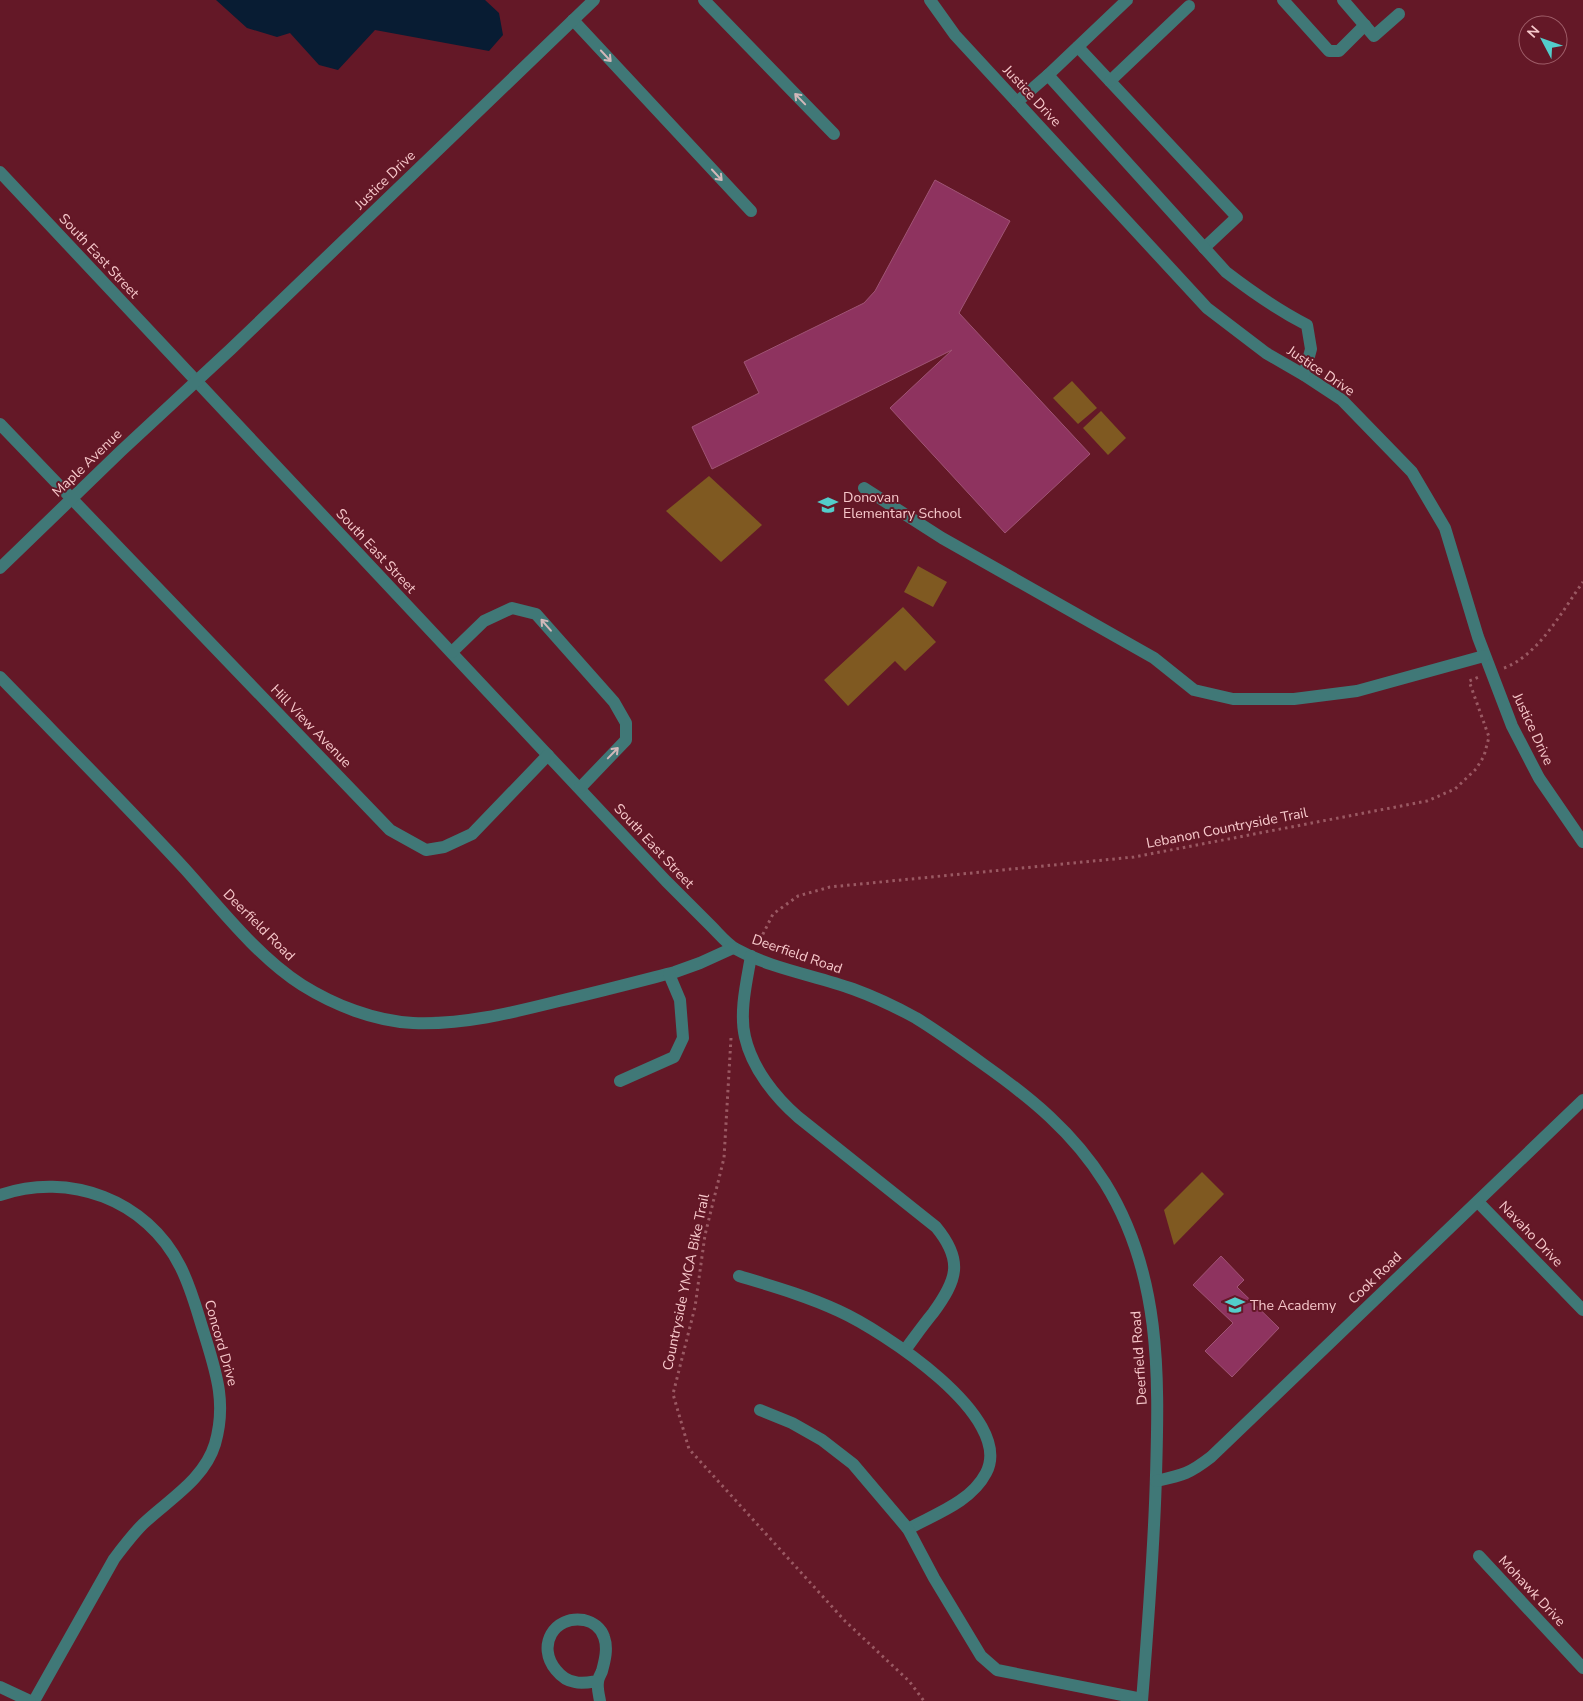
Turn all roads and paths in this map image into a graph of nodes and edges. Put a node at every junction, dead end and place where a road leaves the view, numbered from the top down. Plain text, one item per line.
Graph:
1 (594, 0) edge
2 (704, 0) edge
3 (930, 0) edge
4 (1127, 0) edge
5 (1282, 0) edge
6 (1344, 0) edge
7 (1189, 2) edge
8 (1399, 14) dead end
9 (573, 20) junction
10 (1365, 25) junction
11 (1078, 47) junction
12 (1048, 75) junction
13 (1110, 81) junction
14 (1017, 102) junction
15 (834, 134) dead end
16 (0, 172) edge
17 (751, 211) dead end
18 (1204, 248) junction
19 (1304, 375) junction
20 (196, 381) junction
21 (0, 424) edge
22 (864, 488) dead end
23 (72, 498) junction
24 (0, 568) edge
25 (1583, 582) edge
26 (452, 652) junction
27 (1484, 656) junction
28 (1491, 672) junction
29 (0, 676) edge
30 (548, 755) junction
31 (580, 788) junction
32 (1583, 842) edge
33 (733, 948) junction
34 (752, 956) junction
35 (669, 974) junction
36 (732, 1035) dead end
37 (620, 1081) dead end
38 (1583, 1100) edge
39 (0, 1195) edge
40 (1478, 1202) junction
41 (739, 1276) dead end
42 (1583, 1310) edge
43 (905, 1350) junction
44 (760, 1410) dead end
45 (1156, 1481) junction
46 (908, 1529) junction
47 (1479, 1556) dead end
48 (1583, 1668) edge
49 (598, 1682) junction
50 (0, 1687) edge
51 (1142, 1700) edge
52 (30, 1701) edge
53 (34, 1701) edge
54 (600, 1701) edge
55 (924, 1701) edge

1 - 9 street, Justice Drive
15 -> 2 street
3 - 14 street, Justice Drive
4 - 11 street
5 - 10 street
6 - 10 street
7 - 13 street
8 - 10 street
9 -> 17 street
9 - 20 street, Justice Drive
11 - 12 street
11 - 13 street
12 - 14 street
12 - 18 street
13 - 18 street
14 - 19 street, Justice Drive
16 - 20 street, South East Street
18 - 19 street
19 - 27 street, Justice Drive
20 - 23 street, Maple Avenue
20 - 26 street, South East Street
21 - 23 street, Hill View Avenue
22 - 27 street
23 - 24 street, Maple Avenue
23 - 30 street, Hill View Avenue
25 - 28 path, Lebanon Countryside Trail
26 - 30 street, South East Street
31 -> 26 street
27 - 28 street, Justice Drive
28 - 32 street, Justice Drive
28 - 34 path, Lebanon Countryside Trail
29 - 35 street, Deerfield Road
30 - 31 street, South East Street
31 - 33 street, South East Street
33 - 34 street, Deerfield Road
33 - 35 street, Deerfield Road
34 - 43 street
34 - 45 street, Deerfield Road
35 - 37 street
36 - 55 path, Countryside YMCA Bike Trail
38 - 40 street, Cook Road
39 - 53 street, Concord Drive
40 - 42 street, Navaho Drive
40 - 45 street, Cook Road
41 - 43 street
43 - 46 street
44 - 46 street
45 - 51 street, Deerfield Road
46 - 51 street
47 - 48 street, Mohawk Drive
49 - 49 street
49 - 54 street
50 - 52 street

